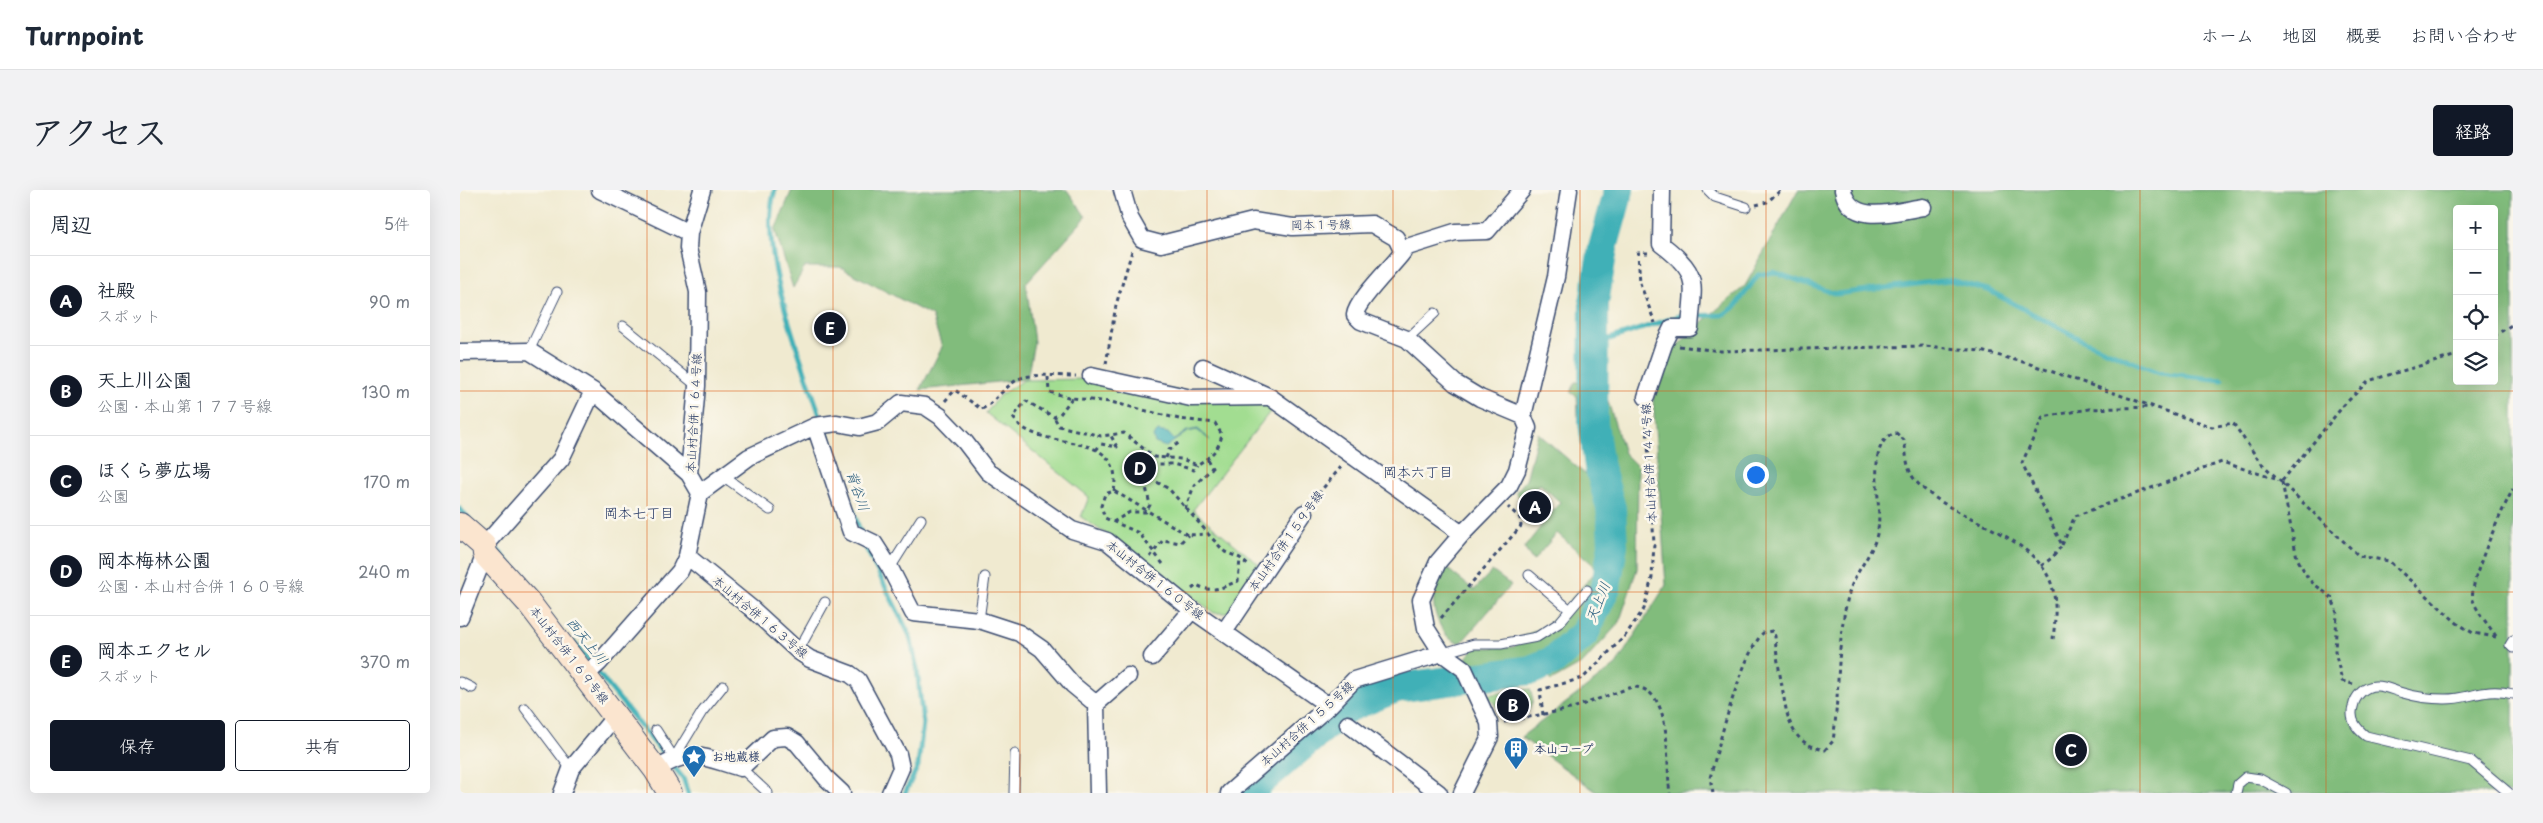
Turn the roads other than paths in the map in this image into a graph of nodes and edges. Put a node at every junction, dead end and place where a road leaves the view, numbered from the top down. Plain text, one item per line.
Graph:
1 (600, 190) edge
2 (702, 190) edge
3 (1122, 190) edge
4 (1522, 190) edge
5 (1569, 190) edge
6 (1662, 190) edge
7 (1708, 190) edge
8 (1843, 190) edge
9 (1746, 207) road end
10 (1923, 207) dead end
11 (689, 233) junction
12 (1402, 249) junction
13 (557, 292) dead end
14 (1435, 313) dead end
15 (623, 326) dead end
16 (1407, 339) junction
17 (529, 351) junction
18 (460, 352) edge
19 (1203, 367) dead end
20 (1098, 376) road end
21 (697, 386) junction
22 (594, 391) junction
23 (1270, 397) junction
24 (1646, 397) road end
25 (1523, 416) junction
26 (815, 426) junction
27 (689, 474) junction
28 (723, 476) junction
29 (700, 493) junction
30 (770, 510) dead end
31 (1304, 513) road end
32 (921, 519) dead end
33 (460, 525) edge
34 (1462, 534) junction
35 (489, 544) junction
36 (687, 556) junction
37 (890, 568) junction
38 (1530, 576) dead end
39 (985, 578) dead end
40 (1587, 590) dead end
41 (825, 602) dead end
42 (1195, 603) junction
43 (1570, 610) junction
44 (460, 617) edge
45 (979, 620) junction
46 (1224, 632) junction
47 (798, 651) junction
48 (1442, 653) junction
49 (1152, 657) dead end
50 (592, 670) junction
51 (1128, 676) dead end
52 (460, 682) edge
53 (723, 686) dead end
54 (472, 688) dead end
55 (2513, 694) edge
56 (1096, 704) junction
57 (1329, 706) junction
58 (525, 708) dead end
59 (616, 715) junction
60 (1348, 724) dead end
61 (656, 730) dead end
62 (1015, 754) dead end
63 (665, 764) junction
64 (741, 768) junction
65 (571, 769) junction
66 (562, 793) edge
67 (670, 793) edge
68 (768, 793) edge
69 (842, 793) edge
70 (890, 793) edge
71 (1014, 793) edge
72 (1098, 793) edge
73 (1229, 793) edge
74 (1439, 793) edge
75 (1462, 793) edge
76 (2236, 793) edge
77 (2286, 793) edge
78 (2509, 793) edge

1 - 11 street
2 - 11 street, 本山村合併１６４号線
3 - 12 street, 岡本１号線
4 - 12 street
5 - 25 street
6 - 24 street, 本山村合併１４４号線
7 - 9 lane
8 - 10 street
11 - 21 street, 本山村合併１６４号線
12 - 16 street
13 - 17 lane
14 - 16 lane
15 - 21 lane
16 - 25 street
17 - 18 street
17 - 22 street
19 - 23 street
20 - 23 street
21 - 27 street, 本山村合併１６４号線
22 - 27 street
22 - 35 street
23 - 34 street
25 - 34 street
26 - 28 street
26 - 37 street
26 - 42 street, 本山村合併１６０号線
27 - 29 street, 本山村合併１６４号線
28 - 29 street
28 - 30 lane
29 - 36 street
31 - 46 street, 本山村合併１５９号線
32 - 37 lane
33 - 35 street, 本山村合併１６９号線
34 - 48 street
35 - 44 street
35 - 50 street, 本山村合併１６９号線
36 - 47 street, 本山村合併１６３号線
36 - 50 street
37 - 45 street
38 - 43 lane
39 - 45 lane
40 - 43 lane
41 - 47 lane
42 - 46 street, 本山村合併１６０号線
42 - 49 street
43 - 48 lane
45 - 56 street
46 - 57 street, 本山村合併１６０号線
47 - 70 street, 本山村合併１６３号線
48 - 57 street, 本山村合併１５５号線
48 - 75 street
50 - 59 street, 本山村合併１６９号線
51 - 56 street
52 - 54 lane
53 - 63 lane
55 - 78 lane
56 - 72 street
57 - 73 street, 本山村合併１５５号線
58 - 65 lane
59 - 63 street, 本山村合併１６９号線
59 - 65 street
60 - 74 street
61 - 63 lane
62 - 71 lane
63 - 64 street
63 - 67 street, 本山村合併１６９号線
64 - 68 lane
64 - 69 street
65 - 66 street
76 - 77 lane

